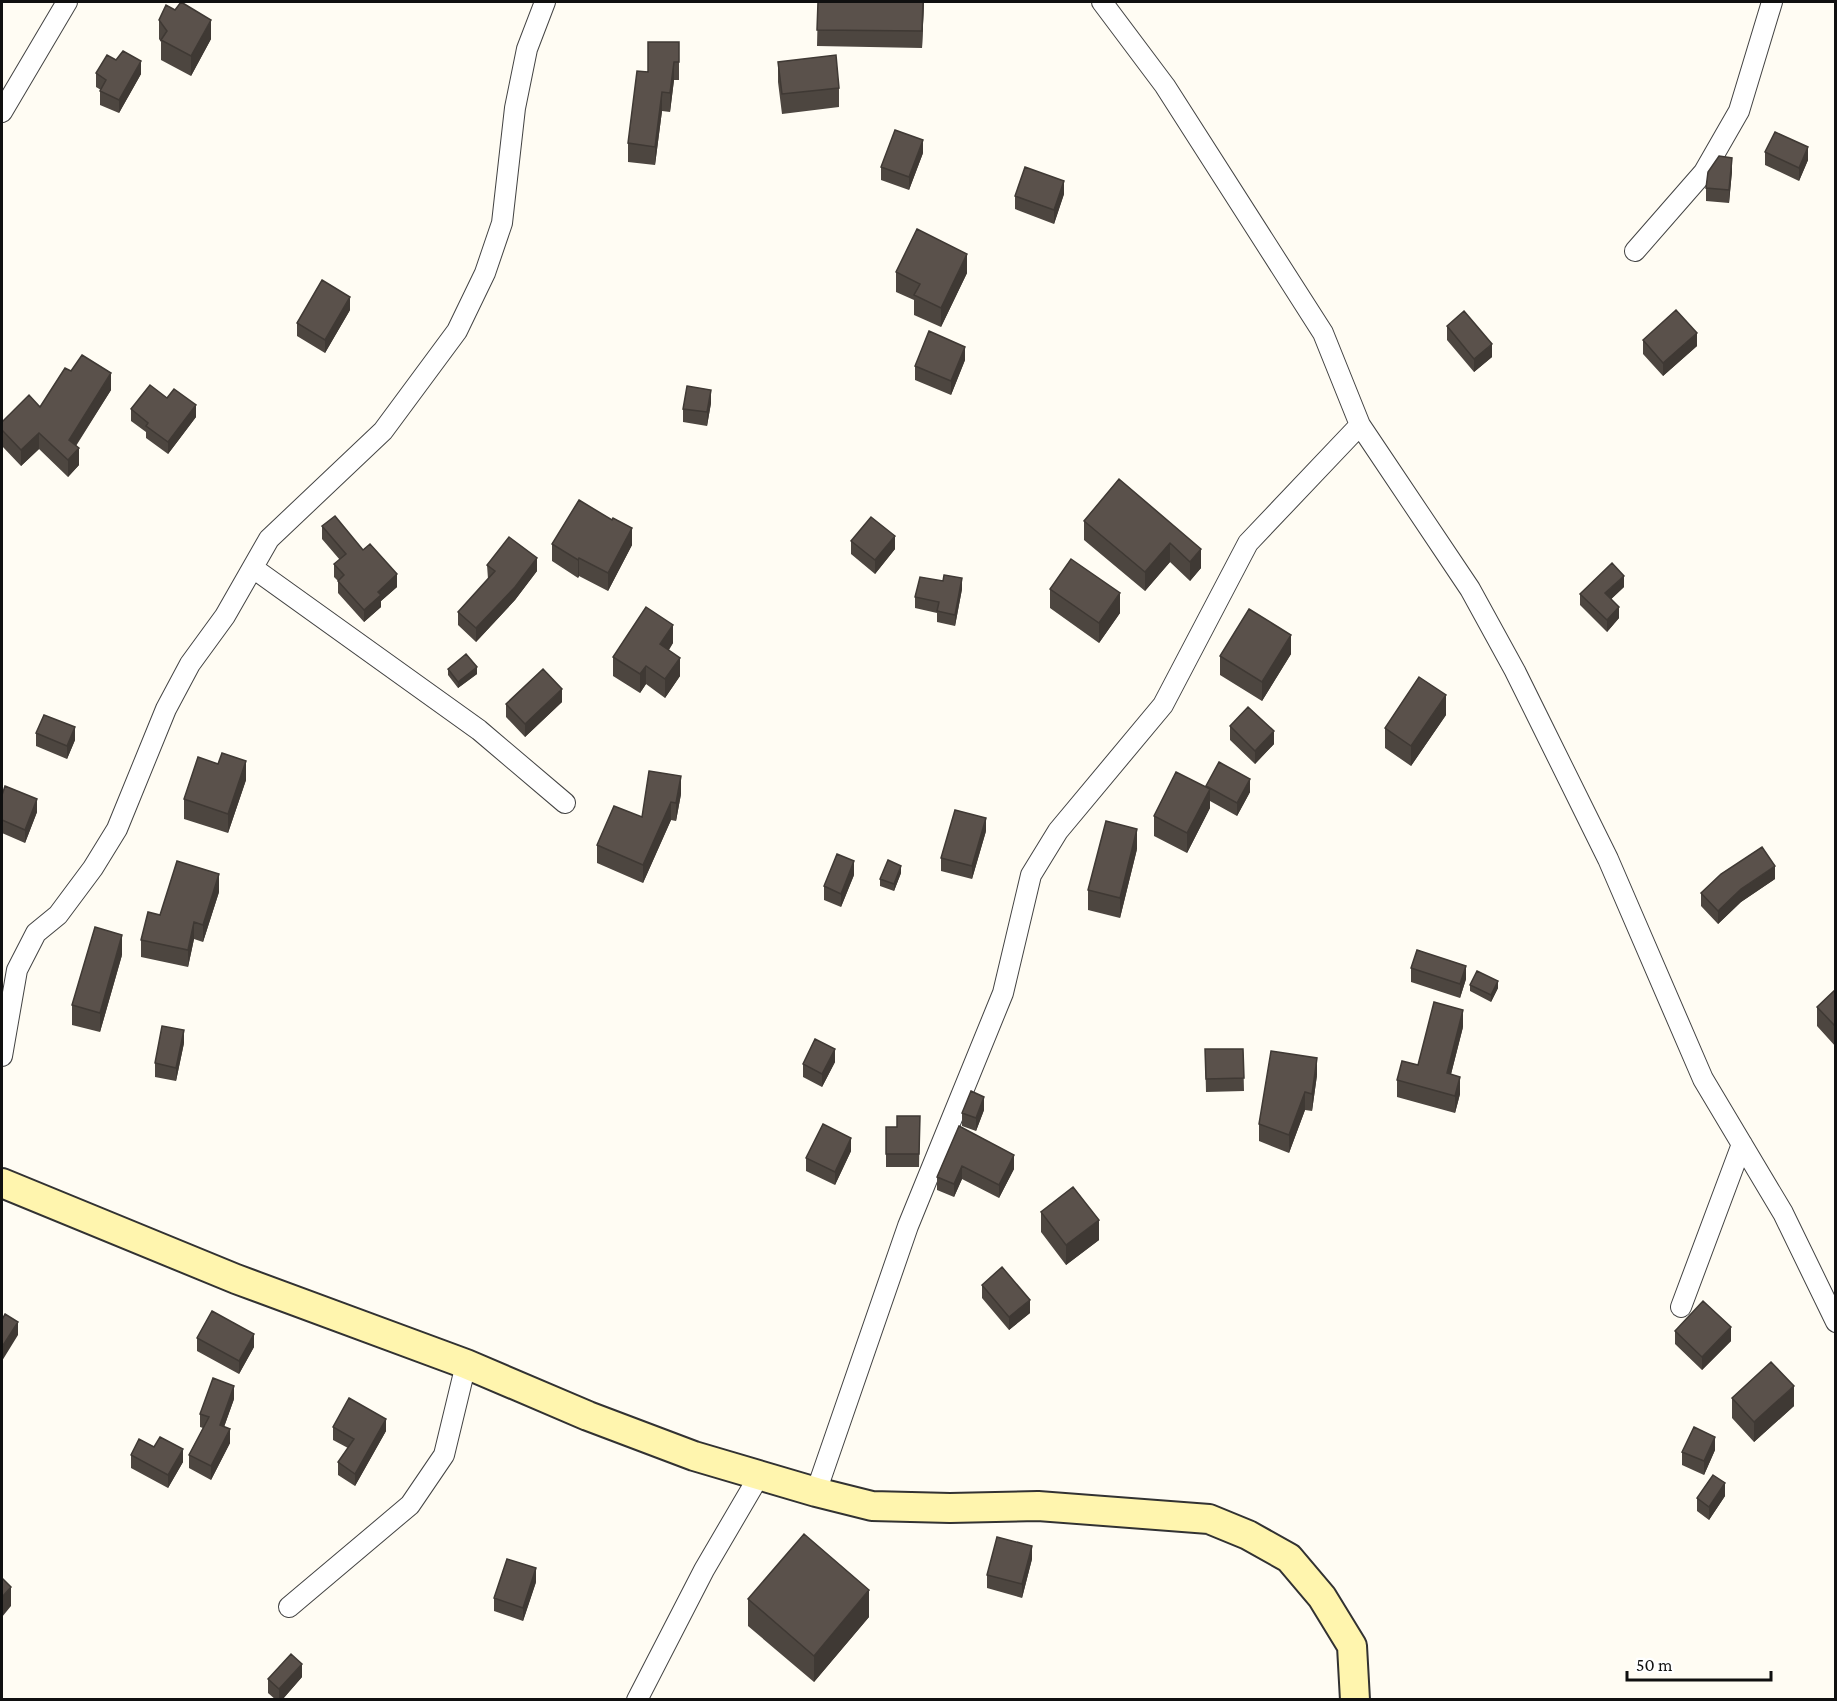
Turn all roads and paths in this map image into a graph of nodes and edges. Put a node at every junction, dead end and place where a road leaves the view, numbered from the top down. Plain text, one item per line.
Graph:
1 (67, 2) edge
2 (545, 2) edge
3 (1102, 2) edge
4 (1772, 2) edge
5 (2, 112) edge
6 (1635, 251) dead end
7 (1360, 425) junction
8 (253, 568) junction
9 (565, 803) dead end
10 (2, 1056) edge
11 (1742, 1144) junction
12 (2, 1183) edge
13 (1681, 1306) dead end
14 (1836, 1322) edge
15 (466, 1364) junction
16 (759, 1476) junction
17 (816, 1492) junction
18 (289, 1607) dead end
19 (637, 1700) edge
20 (1355, 1700) edge

1 - 5 street
2 - 8 street
3 - 7 street
4 - 6 street
7 - 11 street
7 - 17 street
8 - 9 street
8 - 10 street
11 - 13 street
11 - 14 street
12 - 15 street
15 - 16 street
15 - 18 street
16 - 17 street
16 - 19 street
17 - 20 street

